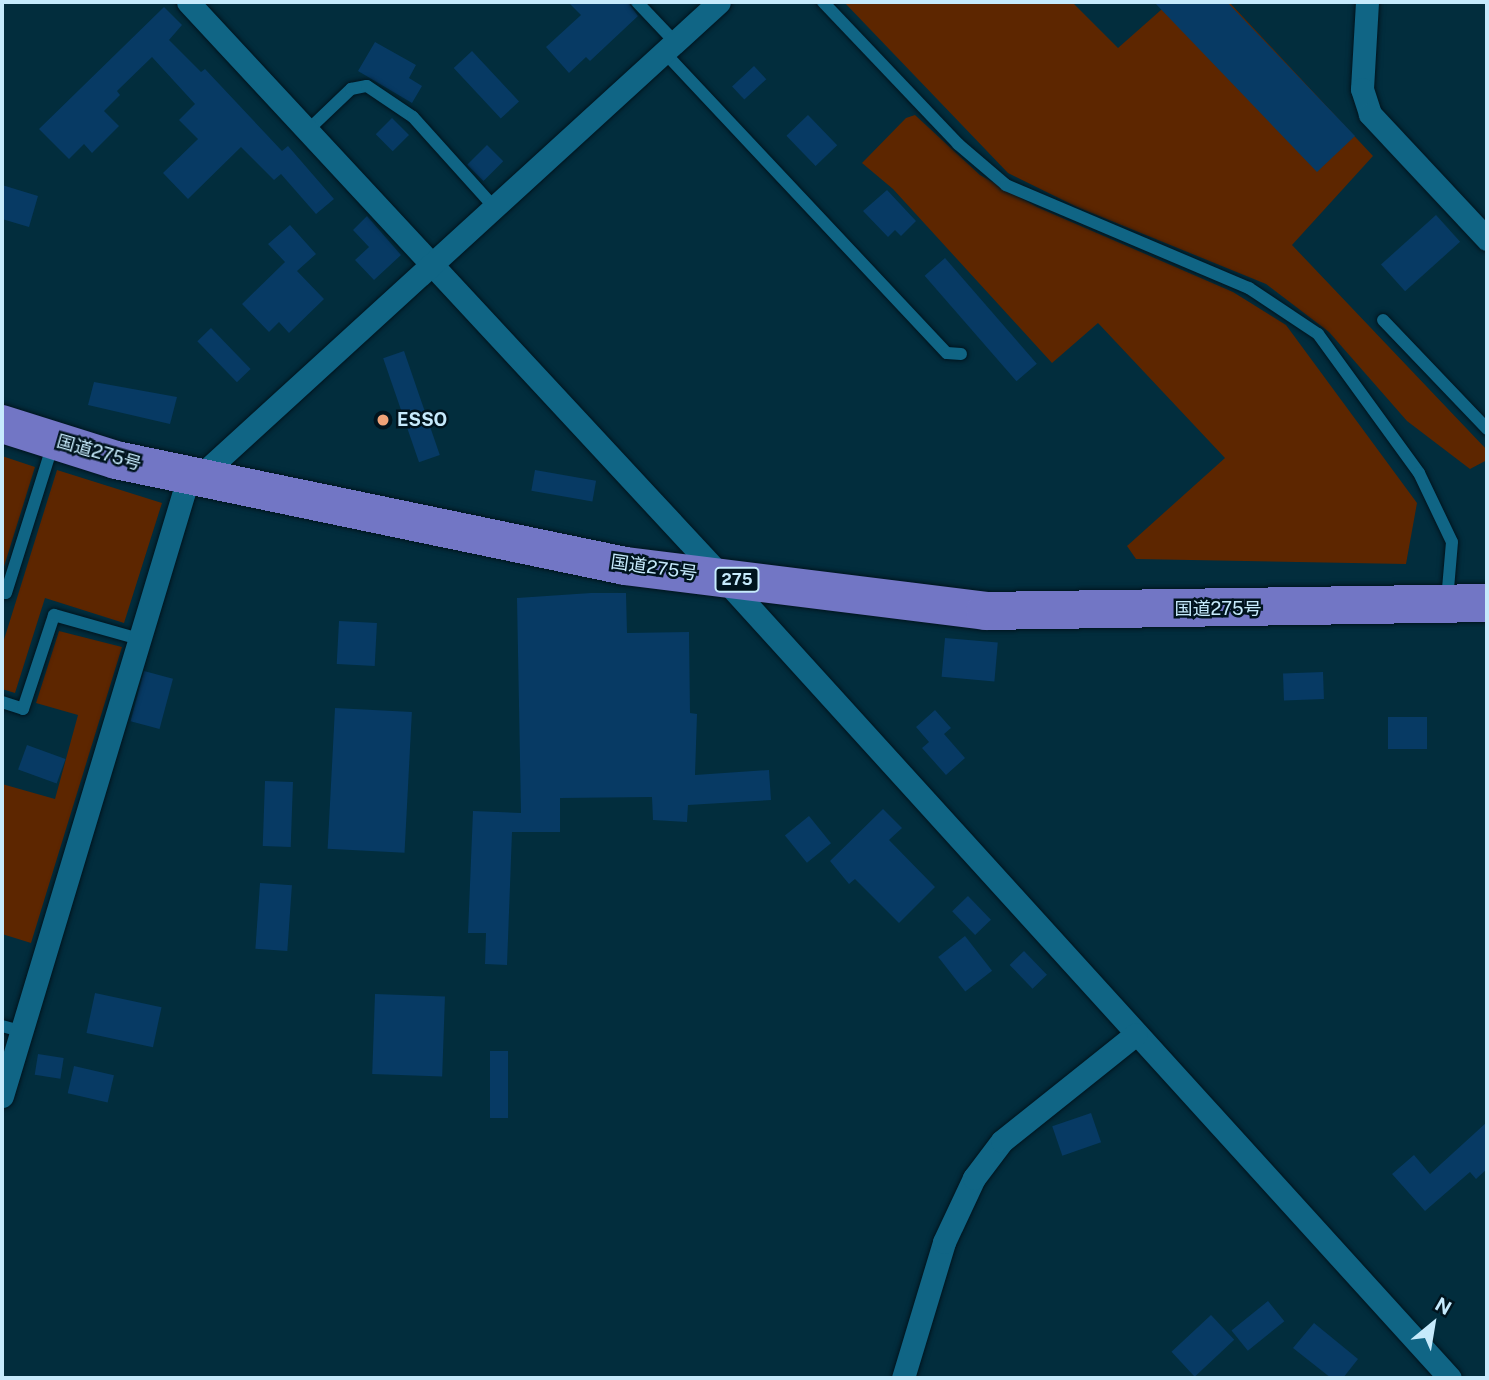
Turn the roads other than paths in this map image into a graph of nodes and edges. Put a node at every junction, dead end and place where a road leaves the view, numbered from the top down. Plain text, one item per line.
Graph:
1 (188, 2) edge
2 (637, 2) edge
3 (719, 2) edge
4 (823, 2) edge
5 (1367, 2) edge
6 (669, 47) junction
7 (307, 131) junction
8 (494, 207) junction
9 (1487, 239) edge
10 (432, 264) junction
11 (1383, 320) dead end
12 (961, 354) dead end
13 (2, 424) edge
14 (1487, 429) edge
15 (54, 440) junction
16 (194, 476) junction
17 (723, 578) junction
18 (2, 591) edge
19 (1487, 603) edge
20 (1447, 605) junction
21 (139, 639) junction
22 (2, 702) edge
23 (11, 1028) edge
24 (1136, 1034) junction
25 (2, 1096) edge
26 (903, 1378) edge
27 (1450, 1378) edge

1 - 7 street
2 - 6 lane
3 - 6 street
4 - 20 lane
5 - 9 street
6 - 8 street
6 - 12 lane
7 - 8 lane
7 - 10 street
8 - 10 street
10 - 16 street
10 - 17 street
11 - 14 lane
13 - 15 highway, 国道275号 / 275
15 - 16 highway, 国道275号 / 275
15 - 18 lane
16 - 17 highway, 国道275号 / 275
16 - 21 street
17 - 20 highway, 国道275号 / 275
17 - 24 street
19 - 20 highway, 国道275号 / 275
21 - 22 lane
21 - 23 street
23 - 25 street
24 - 26 street
24 - 27 street

